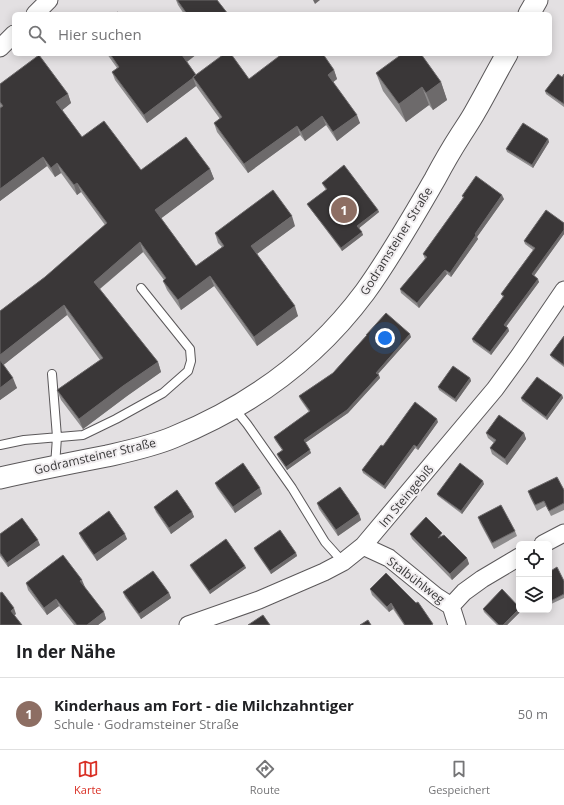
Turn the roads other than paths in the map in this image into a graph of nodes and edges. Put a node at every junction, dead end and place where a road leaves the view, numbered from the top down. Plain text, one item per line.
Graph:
1 (49, 0) edge
2 (537, 0) edge
3 (37, 12) edge
4 (530, 12) edge
5 (12, 36) edge
6 (0, 48) edge
7 (506, 56) edge
8 (141, 288) dead end
9 (564, 290) edge
10 (52, 374) dead end
11 (233, 408) junction
12 (57, 437) junction
13 (0, 445) edge
14 (55, 466) junction
15 (0, 478) edge
16 (564, 533) edge
17 (549, 541) edge
18 (364, 546) junction
19 (516, 559) edge
20 (343, 562) junction
21 (451, 606) junction
22 (188, 625) edge
23 (456, 625) edge

1 - 3 street
2 - 4 street
5 - 6 street
7 - 11 street, Godramsteiner Straße
8 - 12 lane
9 - 18 street, Im Steingebiß
10 - 12 lane
11 - 14 street, Godramsteiner Straße
11 - 20 lane
12 - 13 lane
12 - 14 lane
14 - 15 street, Godramsteiner Straße
16 - 17 street
18 - 20 street, Im Steingebiß
18 - 21 street, Stalbühlweg
19 - 21 street
20 - 22 street, Im Steingebiß
21 - 23 street, Stalbühlweg

